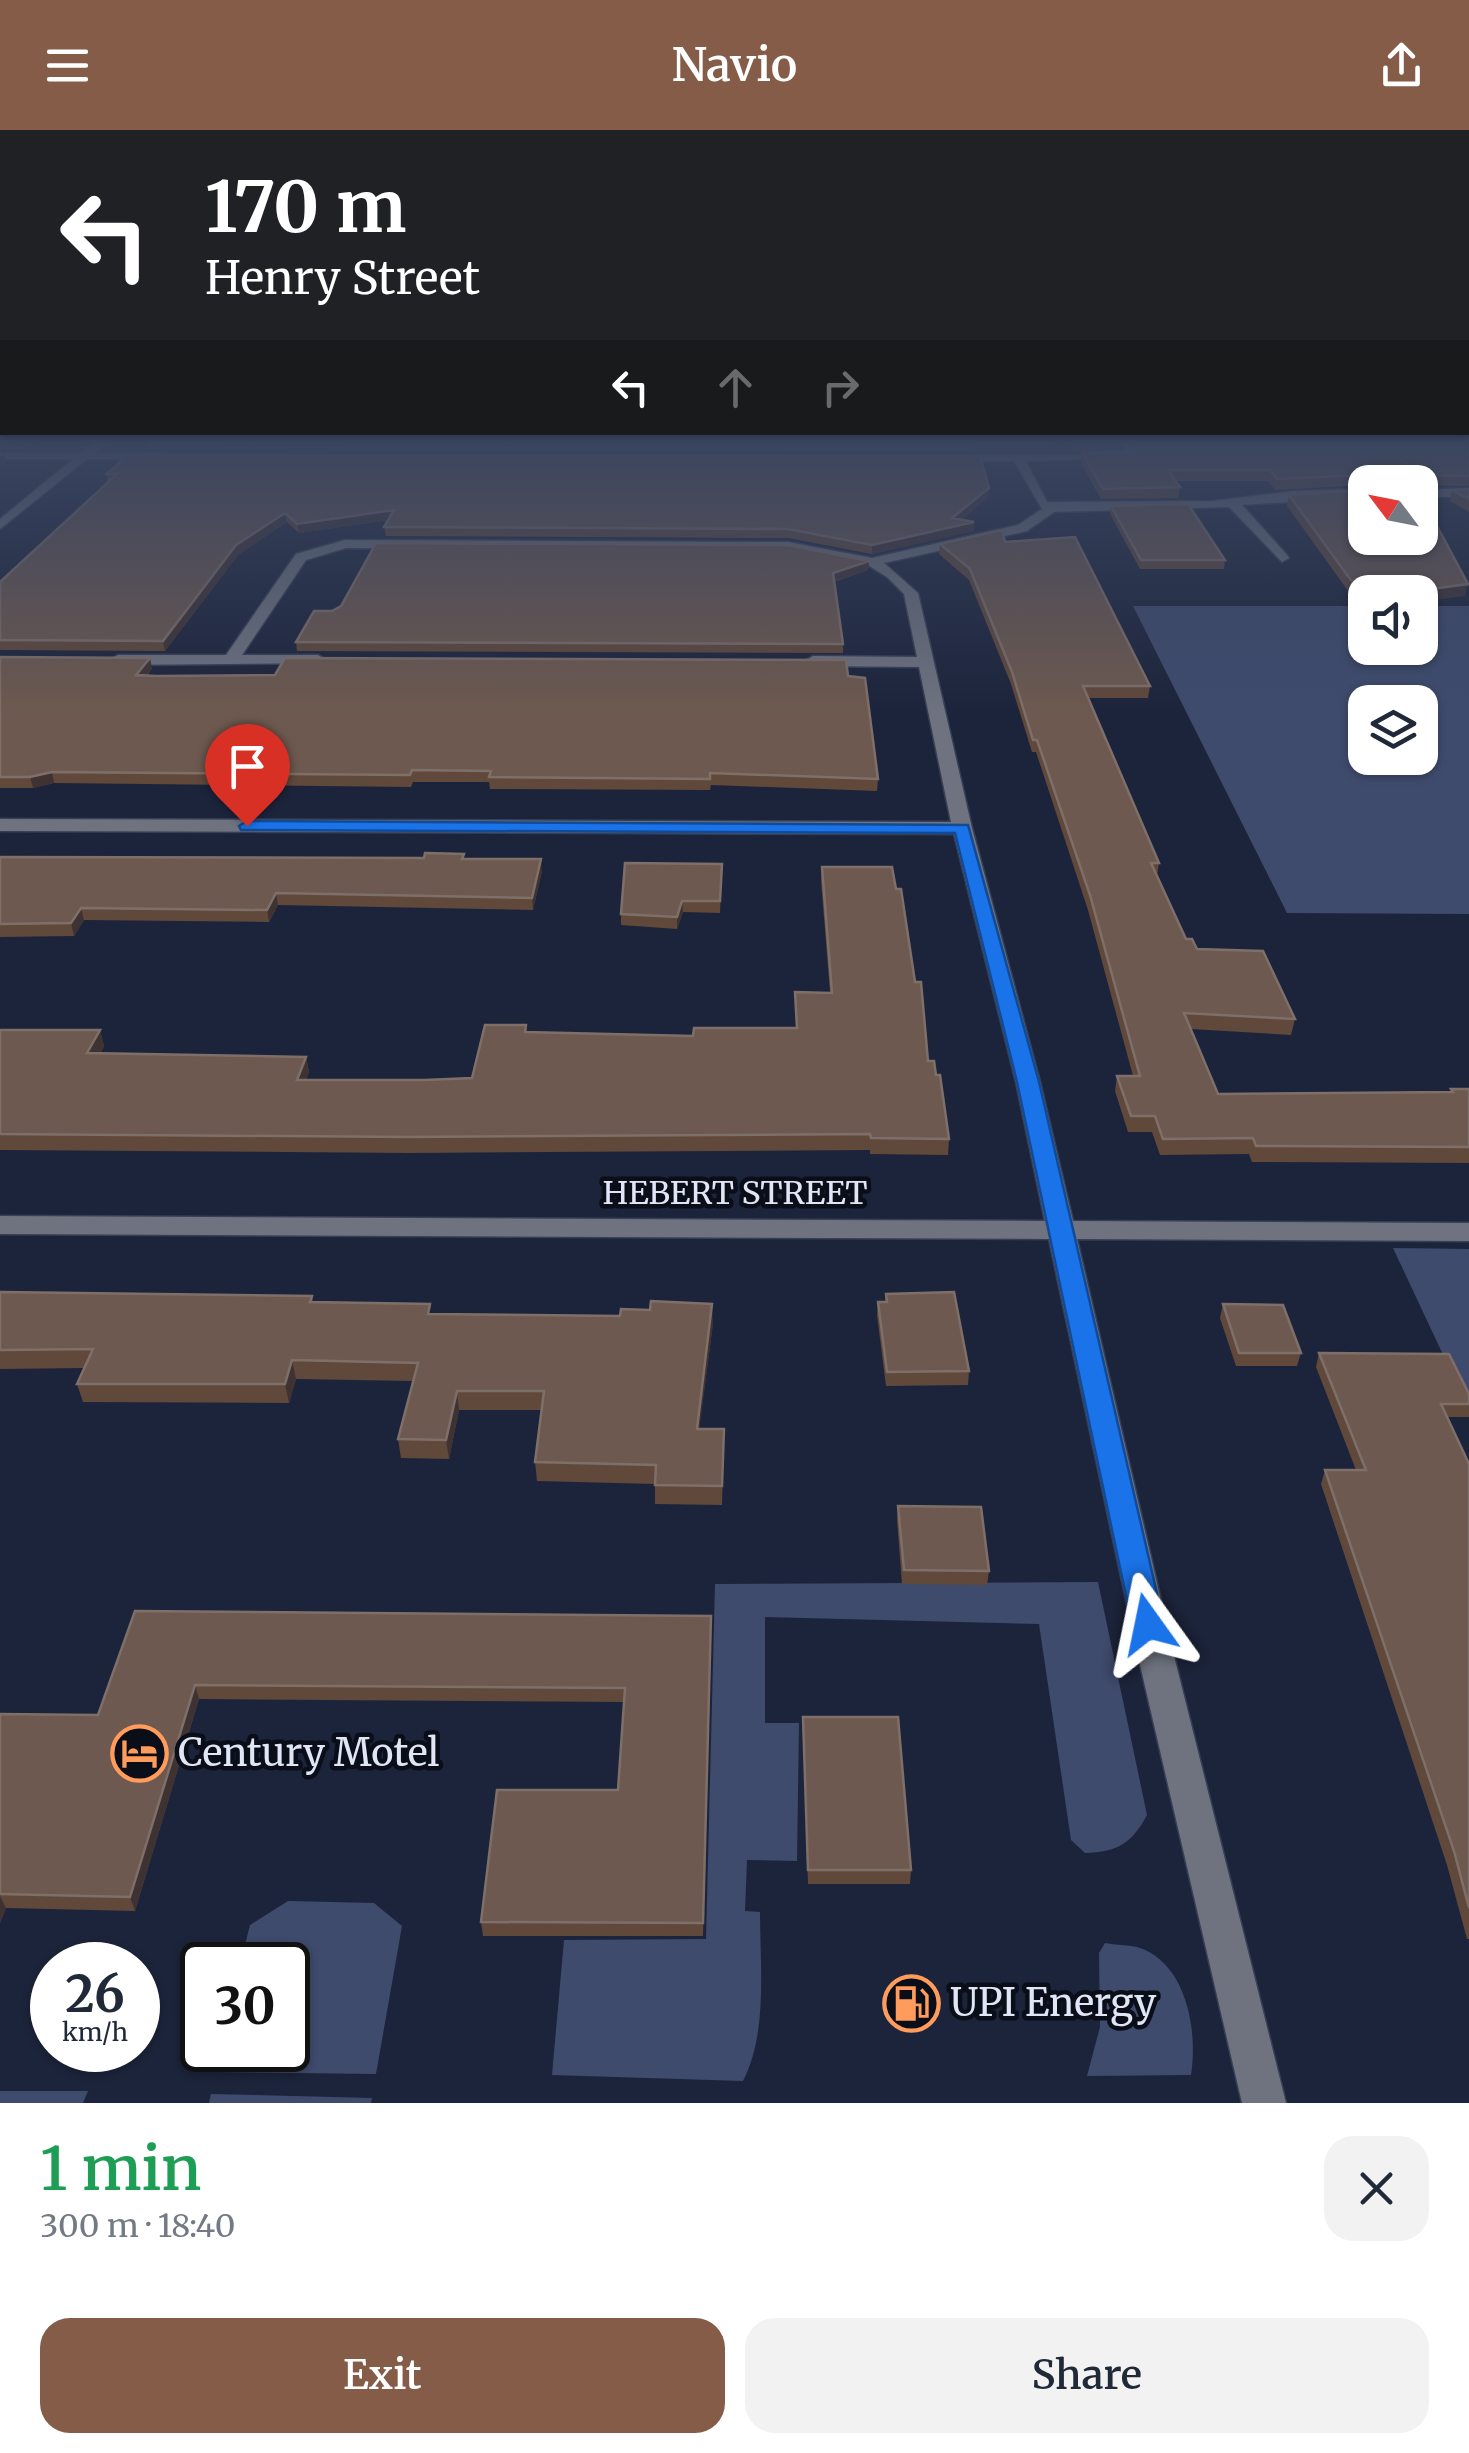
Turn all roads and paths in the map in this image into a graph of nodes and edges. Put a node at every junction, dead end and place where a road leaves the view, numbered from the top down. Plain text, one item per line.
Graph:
1 (1013, 530) edge
2 (1257, 530) edge
3 (1282, 558) dead end
4 (872, 562) junction
5 (103, 660) edge
6 (231, 660) junction
7 (327, 660) edge
8 (798, 661) edge
9 (928, 662) junction
10 (0, 826) edge
11 (962, 828) junction
12 (0, 1225) edge
13 (1060, 1230) junction
14 (1469, 1232) edge
15 (1264, 2103) edge

1 - 4 street
2 - 3 street
4 - 6 street
4 - 9 street
5 - 6 street
6 - 7 street
8 - 9 street
9 - 11 street
10 - 11 street
11 - 13 street
12 - 13 street, HEBERT STREET
13 - 14 street, HEBERT STREET
13 - 15 street

